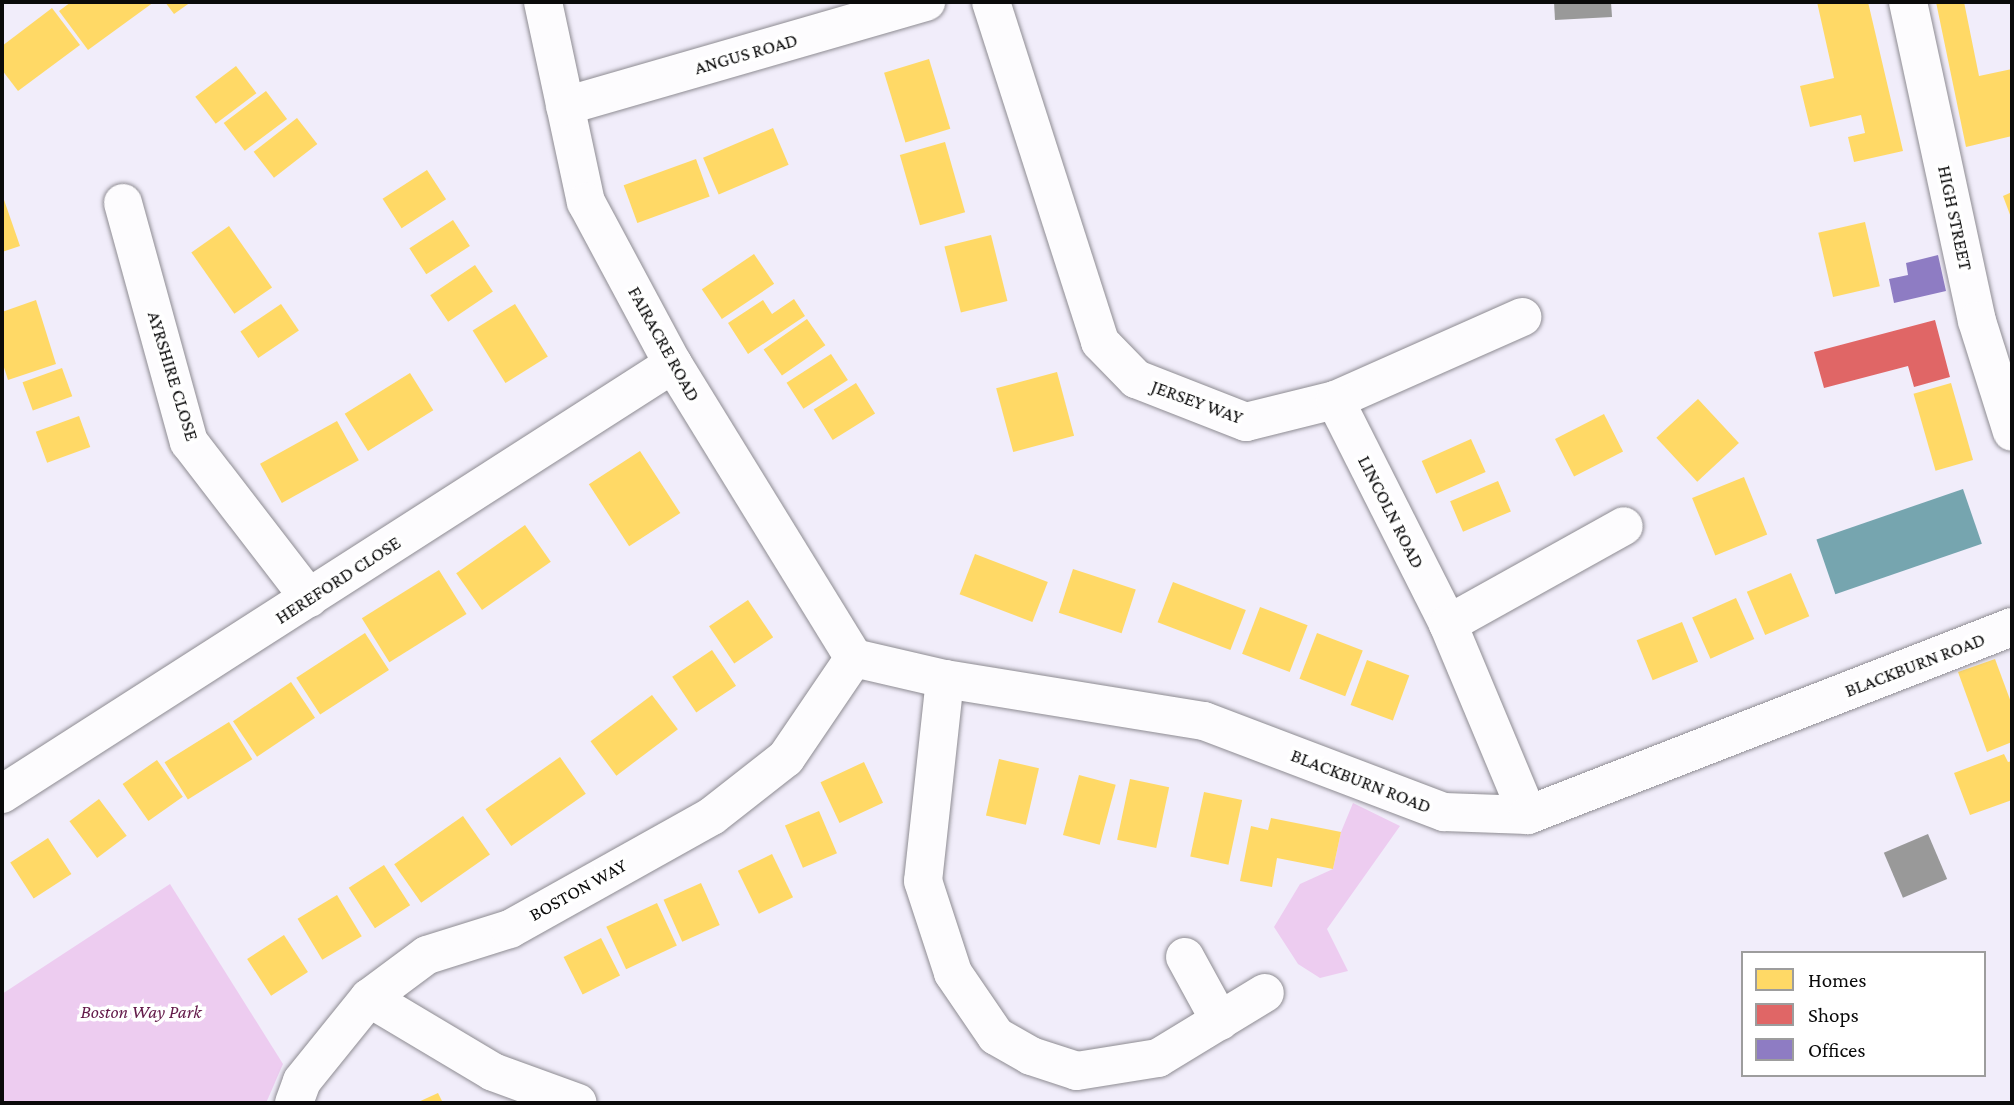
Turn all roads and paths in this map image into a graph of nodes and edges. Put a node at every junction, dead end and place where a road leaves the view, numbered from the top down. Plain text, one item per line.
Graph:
1 (543, 2) edge
2 (926, 2) edge
3 (991, 2) edge
4 (1908, 2) edge
5 (565, 106) junction
6 (123, 203) dead end
7 (1522, 317) dead end
8 (673, 364) junction
9 (1335, 400) junction
10 (2012, 432) edge
11 (1624, 526) dead end
12 (309, 598) junction
13 (1448, 624) junction
14 (2012, 627) edge
15 (854, 658) junction
16 (945, 678) junction
17 (2, 793) edge
18 (1528, 815) junction
19 (1185, 957) dead end
20 (1265, 993) dead end
21 (369, 998) junction
22 (1220, 1021) junction
23 (294, 1103) edge
24 (578, 1103) edge

1 - 5 street, FAIRACRE ROAD
2 - 5 street, ANGUS ROAD
3 - 9 street, JERSEY WAY
4 - 10 street, HIGH STREET
5 - 8 street, FAIRACRE ROAD
6 - 12 street, AYRSHIRE CLOSE
7 - 9 street, JERSEY WAY
8 - 12 street, HEREFORD CLOSE
8 - 15 street, FAIRACRE ROAD
9 - 13 street, LINCOLN ROAD
11 - 13 street
12 - 17 street, HEREFORD CLOSE
13 - 18 street, LINCOLN ROAD
14 - 18 street, BLACKBURN ROAD
15 - 16 street, BLACKBURN ROAD
15 - 21 street, BOSTON WAY
16 - 18 street, BLACKBURN ROAD
16 - 22 street
19 - 22 street
20 - 22 street
21 - 23 street, BOSTON WAY
21 - 24 street

